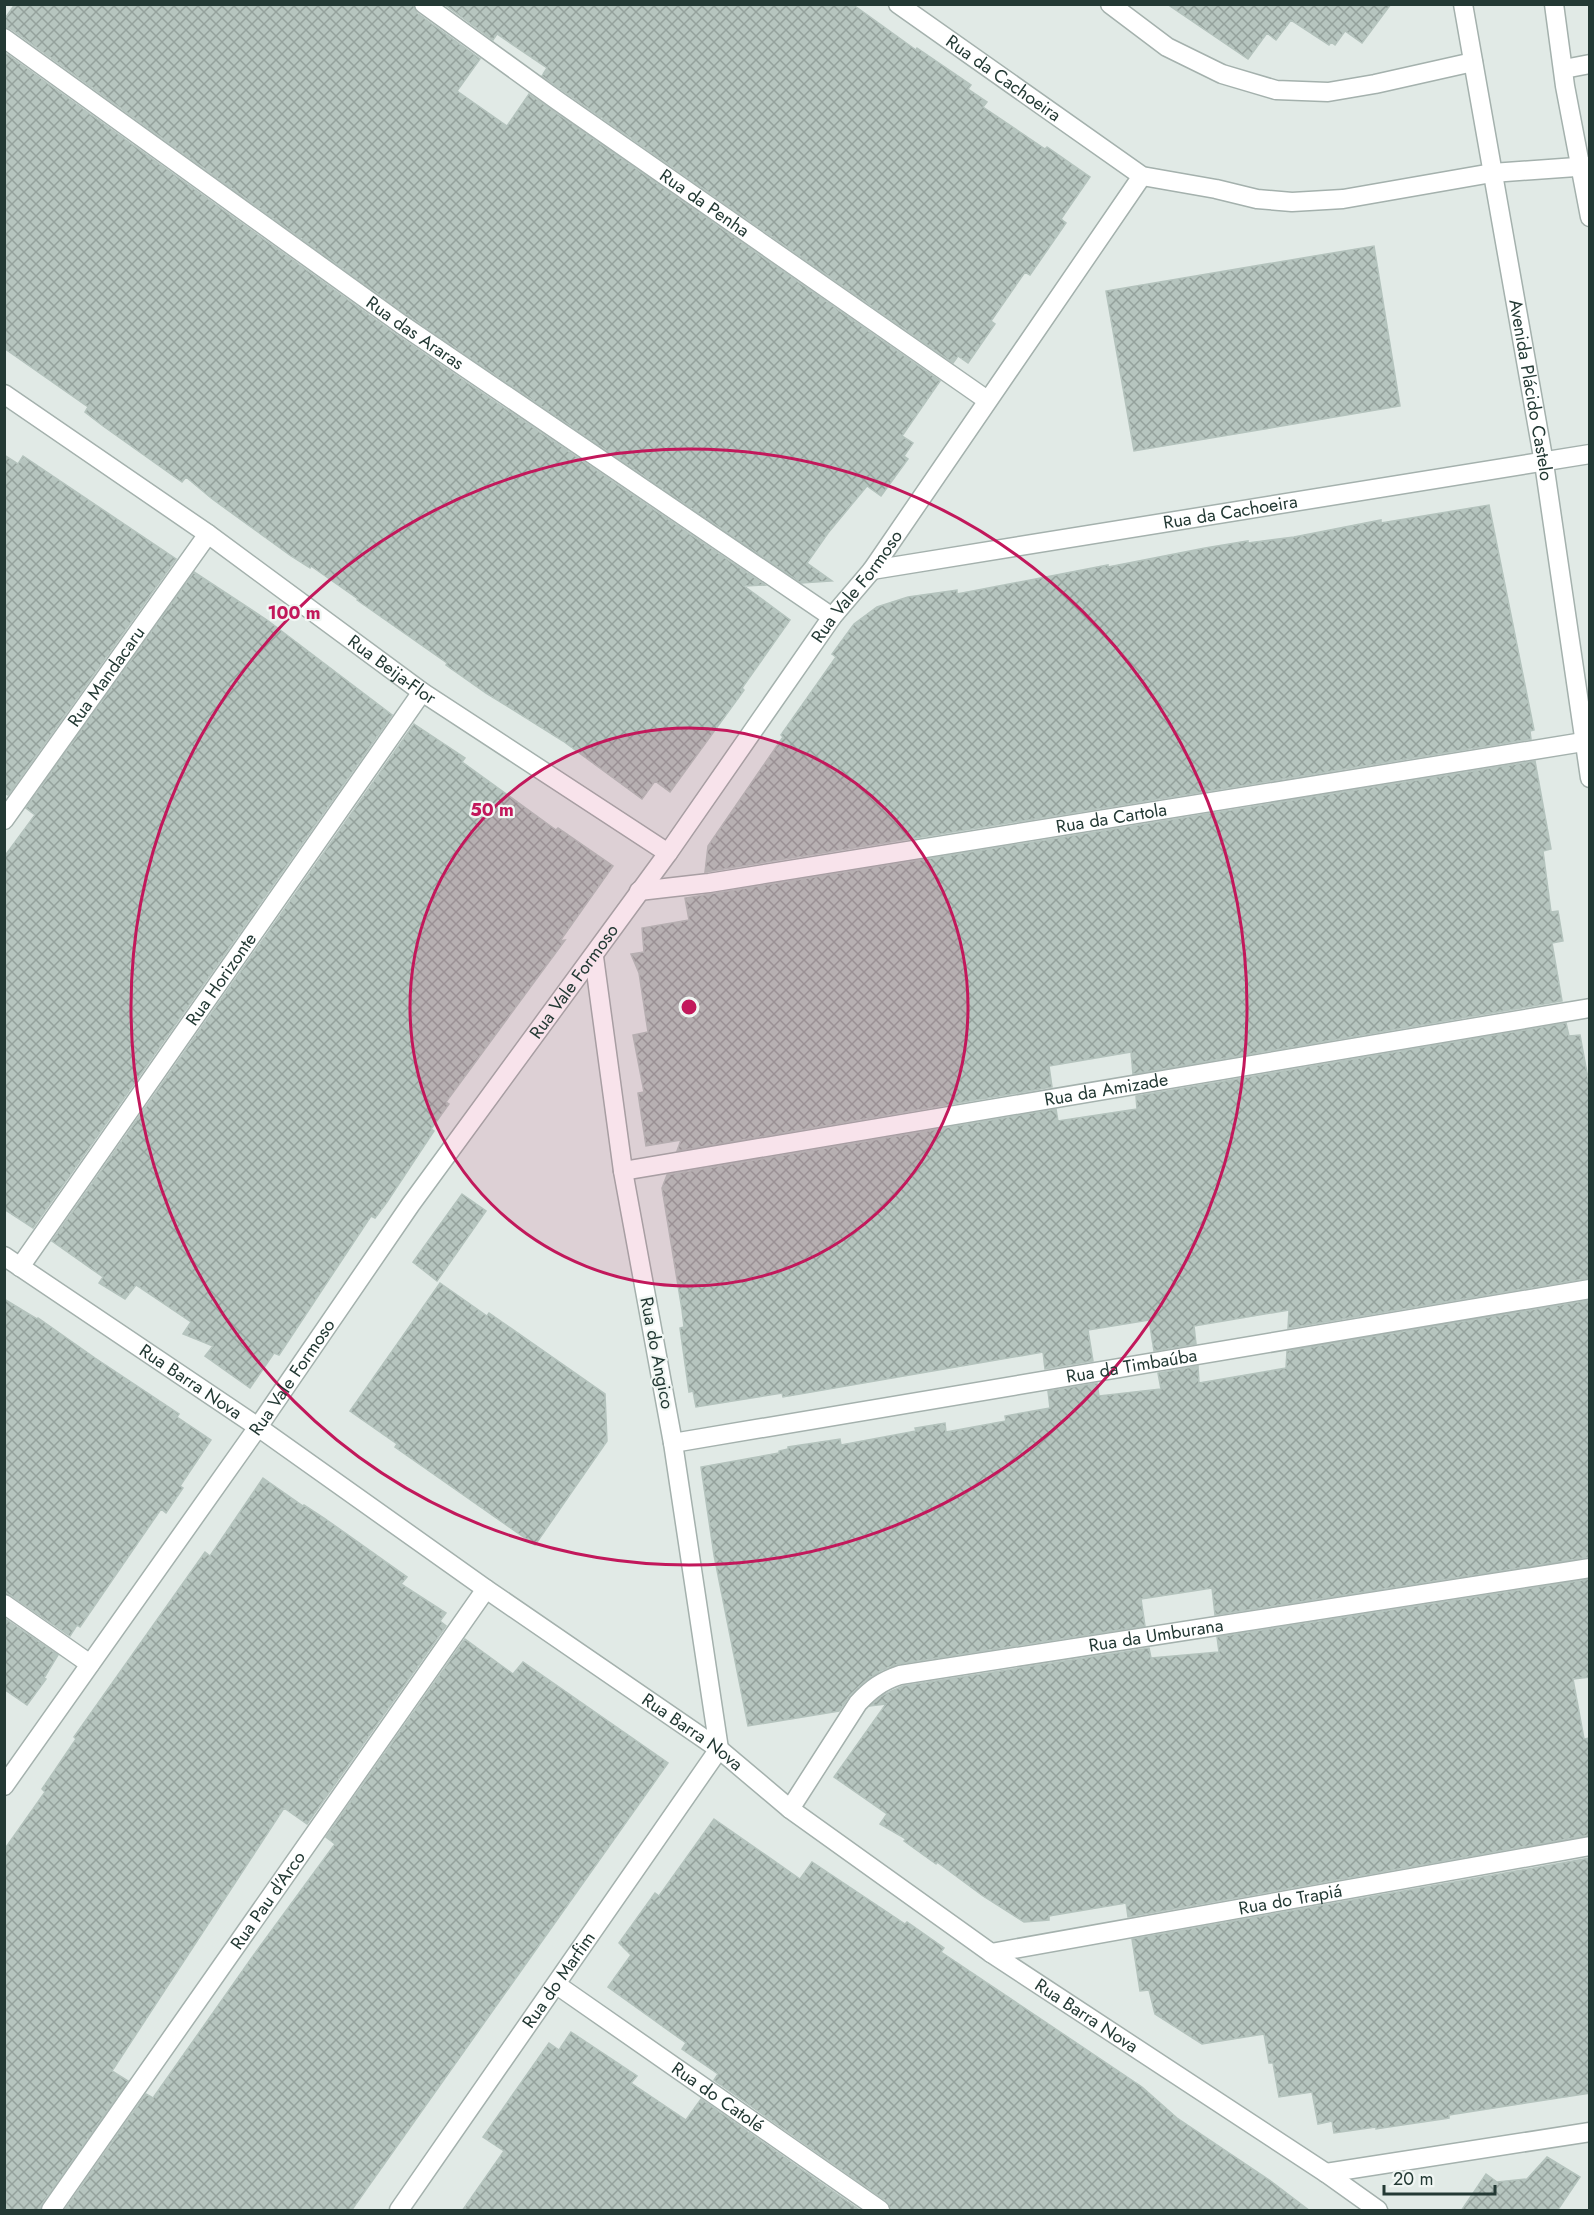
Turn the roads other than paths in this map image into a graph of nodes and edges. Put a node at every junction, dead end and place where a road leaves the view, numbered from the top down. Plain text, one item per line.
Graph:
1 (424, 4) edge
2 (898, 4) edge
3 (1110, 4) edge
4 (1463, 4) edge
5 (1554, 4) edge
6 (4, 38) edge
7 (1473, 62) junction
8 (1590, 64) edge
9 (1564, 77) junction
10 (1586, 166) edge
11 (1492, 173) junction
12 (1142, 176) junction
13 (1590, 217) edge
14 (4, 394) edge
15 (987, 400) junction
16 (1590, 454) edge
17 (1544, 463) junction
18 (207, 534) junction
19 (872, 570) junction
20 (832, 617) junction
21 (422, 692) junction
22 (1583, 742) junction
23 (1590, 778) edge
24 (4, 820) edge
25 (668, 854) junction
26 (639, 891) junction
27 (594, 957) junction
28 (1590, 1008) edge
29 (623, 1172) junction
30 (4, 1256) edge
31 (20, 1267) junction
32 (1590, 1289) edge
33 (258, 1427) junction
34 (673, 1443) junction
35 (1590, 1568) edge
36 (486, 1589) junction
37 (4, 1604) edge
38 (90, 1664) junction
39 (719, 1749) junction
40 (4, 1786) edge
41 (790, 1809) junction
42 (1590, 1846) edge
43 (991, 1953) junction
44 (557, 1985) junction
45 (1590, 2132) edge
46 (1326, 2173) junction
47 (406, 2208) edge
48 (51, 2211) edge
49 (880, 2211) edge
50 (1378, 2211) edge

1 - 15 street, Rua da Penha
2 - 12 street, Rua da Cachoeira
3 - 7 street
4 - 7 street, Avenida Plácido Castelo
5 - 9 street
6 - 20 street, Rua das Araras
7 - 11 street, Avenida Plácido Castelo
8 - 9 street
9 - 10 street
10 - 11 street, Rua da Cachoeira
10 - 13 street
11 - 12 street, Rua da Cachoeira
11 - 17 street, Avenida Plácido Castelo
12 - 15 street, Rua Vale Formoso
14 - 18 street, Rua Beija-Flor
15 - 19 street, Rua Vale Formoso
16 - 17 street, Rua da Cachoeira
17 - 19 street, Rua da Cachoeira
17 - 22 street, Avenida Plácido Castelo
18 - 21 street, Rua Beija-Flor
18 - 24 street, Rua Mandacaru
19 - 20 street, Rua Vale Formoso
20 - 25 street, Rua Vale Formoso
21 - 25 street, Rua Beija-Flor
21 - 31 street, Rua Horizonte
22 - 23 street, Avenida Plácido Castelo
22 - 26 street, Rua da Cartola
25 - 26 street, Rua Vale Formoso
26 - 27 street, Rua Vale Formoso
27 - 29 street, Rua do Angico
27 - 33 street, Rua Vale Formoso
28 - 29 street, Rua da Amizade
29 - 34 street, Rua do Angico
30 - 31 street, Rua Barra Nova
31 - 33 street, Rua Barra Nova
32 - 34 street, Rua da Timbaúba
33 - 36 street, Rua Barra Nova
33 - 38 street, Rua Vale Formoso
34 - 39 street, Rua do Angico
35 - 41 street, Rua da Umburana
36 - 39 street, Rua Barra Nova
36 - 48 street, Rua Pau d'Arco
37 - 38 street
38 - 40 street, Rua Vale Formoso
39 - 41 street, Rua Barra Nova
39 - 44 street, Rua do Marfim
41 - 43 street, Rua Barra Nova
42 - 43 street, Rua do Trapiá
43 - 46 street, Rua Barra Nova
44 - 47 street, Rua do Marfim
44 - 49 street, Rua do Catolé
45 - 46 street
46 - 50 street, Rua Barra Nova

